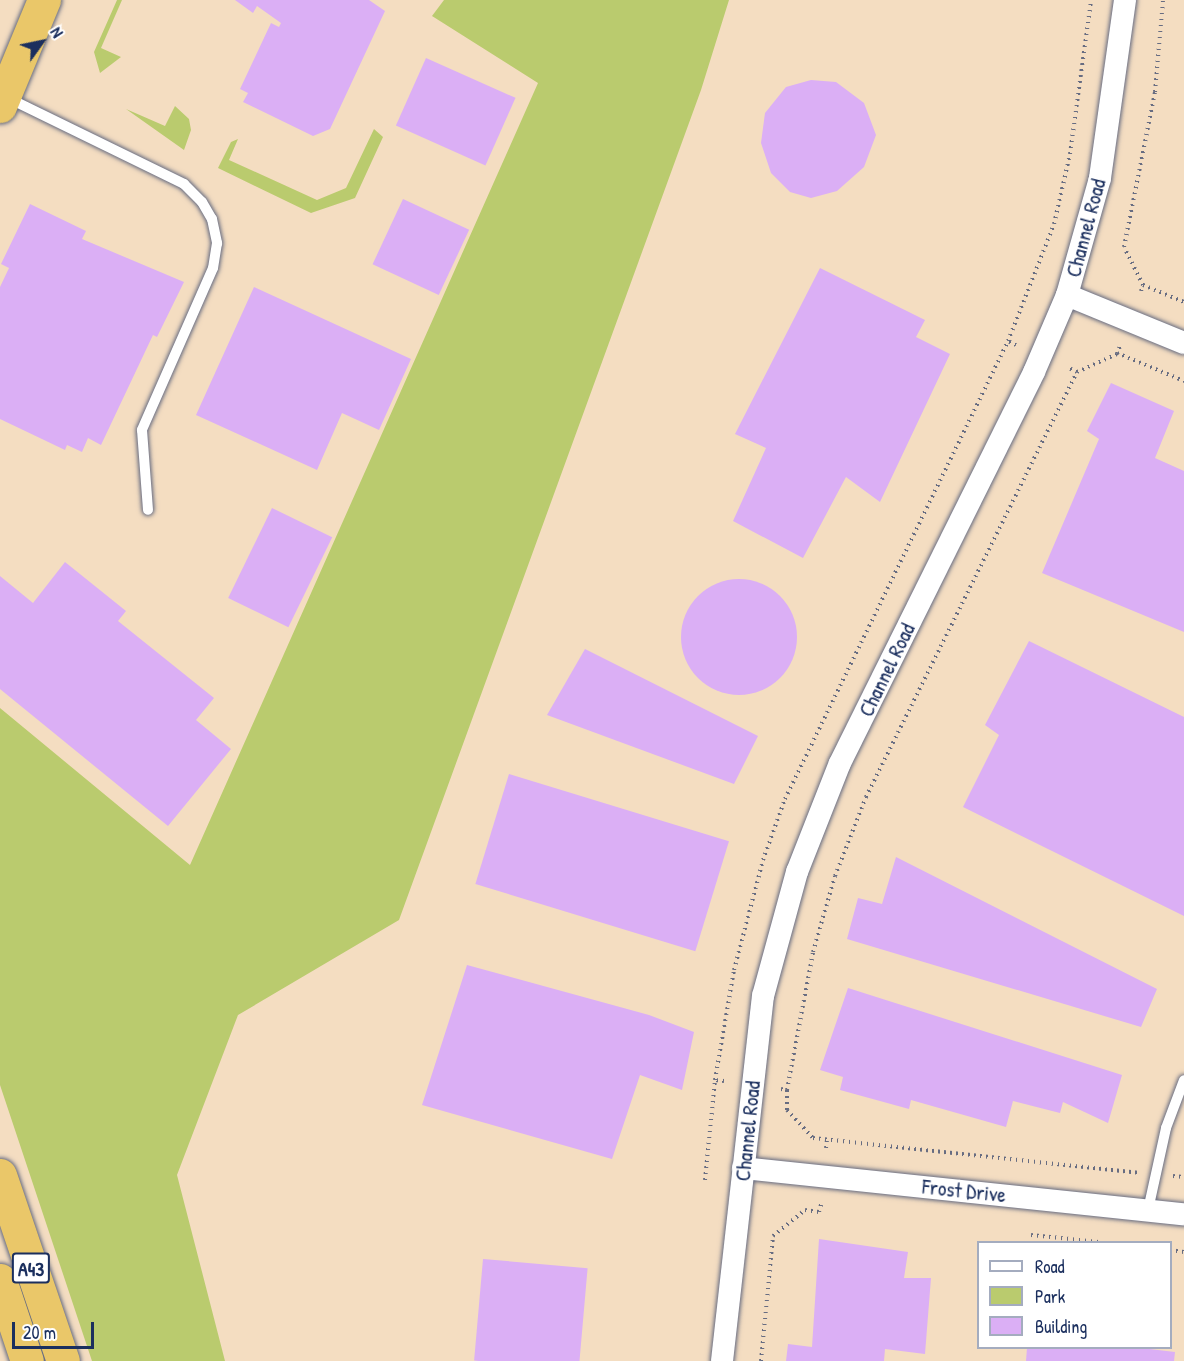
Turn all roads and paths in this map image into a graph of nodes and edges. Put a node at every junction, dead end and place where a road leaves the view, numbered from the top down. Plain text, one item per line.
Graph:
1 (44, 0) edge
2 (1090, 0) edge
3 (1125, 0) edge
4 (1163, 0) edge
5 (2, 99) edge
6 (1067, 295) junction
7 (1184, 302) edge
8 (1184, 343) edge
9 (1016, 345) dead end
10 (1120, 346) dead end
11 (1117, 352) junction
12 (1069, 368) dead end
13 (1077, 372) junction
14 (1184, 381) edge
15 (148, 510) dead end
16 (715, 1080) dead end
17 (1184, 1080) edge
18 (781, 1089) dead end
19 (787, 1090) junction
20 (827, 1140) junction
21 (826, 1148) dead end
22 (743, 1168) junction
23 (1156, 1174) junction
24 (0, 1175) edge
25 (1184, 1177) edge
26 (705, 1180) dead end
27 (822, 1201) dead end
28 (1148, 1210) junction
29 (1184, 1214) edge
30 (1031, 1235) dead end
31 (1089, 1241) edge
32 (0, 1280) edge
33 (27, 1361) edge
34 (63, 1361) edge
35 (722, 1361) edge
36 (761, 1361) edge

1 - 5 highway
2 - 9 path
3 - 6 street, Channel Road
4 - 7 path
5 - 15 lane
6 - 8 street
6 - 22 street, Channel Road
10 - 11 path
11 - 13 path
11 - 14 path
12 - 13 path
13 - 19 path
16 - 26 path
17 - 23 lane
18 - 19 path
19 - 20 path
20 - 21 path
20 - 23 path
22 - 28 street, Frost Drive
22 - 35 street, Channel Road
23 - 25 path
23 - 28 lane
24 - 34 highway, A43
27 - 36 path
28 - 29 street, Frost Drive
30 - 31 path
32 - 33 highway, A43

